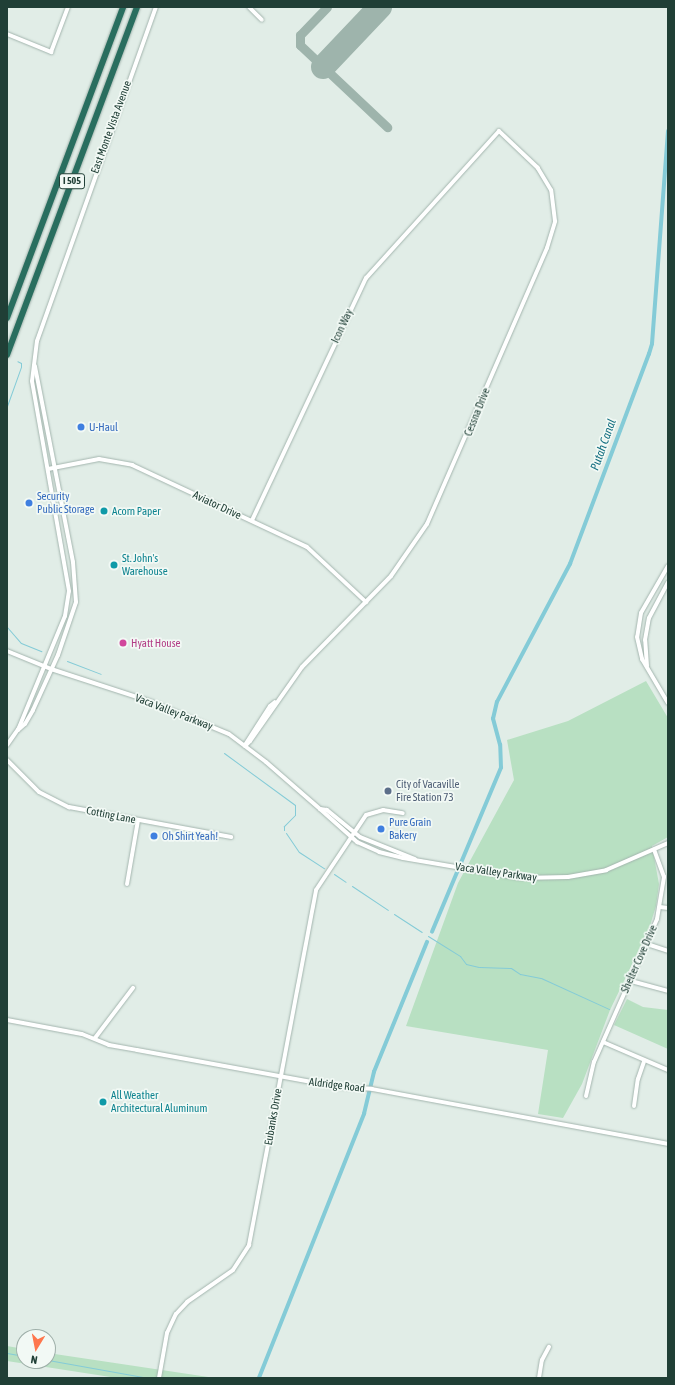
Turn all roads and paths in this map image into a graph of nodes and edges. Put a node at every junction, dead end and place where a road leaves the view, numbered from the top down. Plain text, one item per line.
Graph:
1 (68, 7) edge
2 (123, 7) edge
3 (137, 7) edge
4 (156, 7) edge
5 (249, 7) edge
6 (262, 20) dead end
7 (7, 34) edge
8 (473, 159) joint
9 (7, 318) edge
10 (7, 355) edge
11 (34, 363) junction
12 (55, 467) junction
13 (48, 469) junction
14 (252, 520) junction
15 (66, 564) junction
16 (668, 566) edge
17 (668, 583) edge
18 (366, 602) junction
19 (75, 608) junction
20 (7, 651) edge
21 (45, 666) junction
22 (647, 666) junction
23 (50, 669) junction
24 (668, 703) edge
25 (18, 730) junction
26 (7, 745) edge
27 (245, 746) junction
28 (7, 760) edge
29 (402, 813) dead end
30 (138, 820) junction
31 (352, 834) junction
32 (231, 837) dead end
33 (668, 843) edge
34 (654, 850) junction
35 (127, 884) dead end
36 (660, 907) junction
37 (668, 908) edge
38 (647, 944) junction
39 (668, 950) edge
40 (631, 981) junction
41 (133, 988) dead end
42 (668, 991) edge
43 (7, 1020) edge
44 (94, 1038) junction
45 (603, 1042) junction
46 (644, 1062) junction
47 (668, 1070) edge
48 (281, 1076) junction
49 (586, 1096) dead end
50 (634, 1106) dead end
51 (668, 1144) edge
52 (549, 1347) dead end
53 (159, 1378) edge
54 (539, 1378) edge

1 - 7 street
2 - 9 highway, I 505
3 - 10 highway, I 505
4 - 11 street, East Monte Vista Avenue
5 - 6 street
8 - 14 street, Icon Way
8 - 18 street, Cessna Drive
11 - 12 street, East Monte Vista Avenue
11 - 13 street, East Monte Vista Avenue
12 - 13 street, Aviator Drive
12 - 14 street, Aviator Drive
12 - 19 street, East Monte Vista Avenue
13 - 15 street, East Monte Vista Avenue
14 - 18 street, Aviator Drive
15 - 19 street
15 - 21 street, East Monte Vista Avenue
16 - 22 street
17 - 22 street
18 - 27 street, Cessna Drive
19 - 23 street, East Monte Vista Avenue
20 - 21 street, Vaca Valley Parkway
21 - 23 street, Vaca Valley Parkway
21 - 25 street, East Monte Vista Avenue
22 - 24 street
23 - 25 street, East Monte Vista Avenue
23 - 27 street, Vaca Valley Parkway
25 - 26 street
27 - 31 street, Vaca Valley Parkway
28 - 30 street, Cotting Lane
29 - 31 street, Eubanks Drive
30 - 32 street, Cotting Lane
30 - 35 street
31 - 34 street, Vaca Valley Parkway
31 - 48 street, Eubanks Drive
33 - 34 street, Vaca Valley Parkway
34 - 36 street, Shelter Cove Drive
36 - 37 street
36 - 38 street, Shelter Cove Drive
38 - 39 street
38 - 40 street, Shelter Cove Drive
40 - 42 street
40 - 45 street, Shelter Cove Drive
41 - 44 street
43 - 44 street, Aldridge Road
44 - 48 street, Aldridge Road
45 - 46 street
45 - 49 street, Shelter Cove Drive
46 - 47 street
46 - 50 street
48 - 51 street, Aldridge Road
48 - 53 street, Eubanks Drive
52 - 54 street

